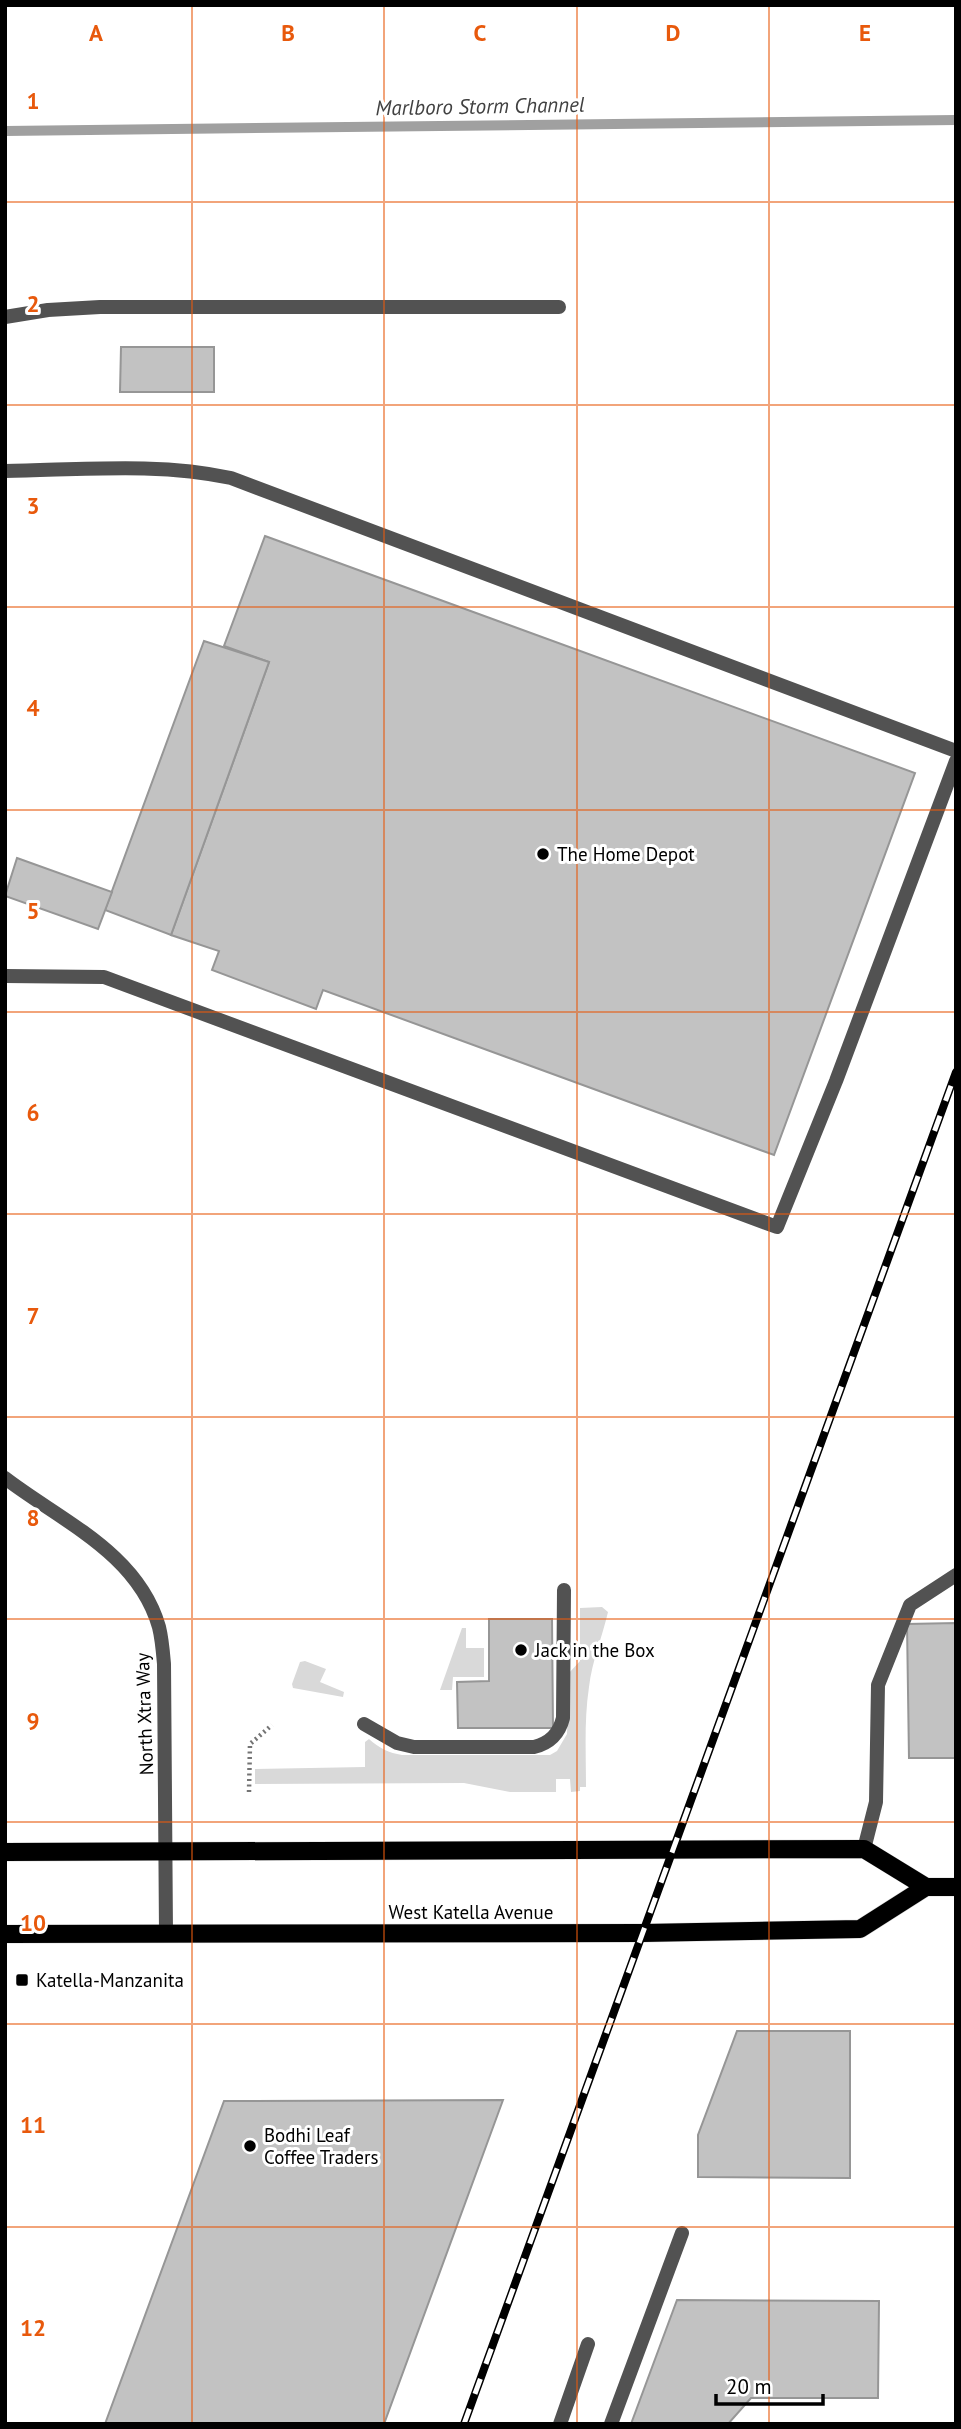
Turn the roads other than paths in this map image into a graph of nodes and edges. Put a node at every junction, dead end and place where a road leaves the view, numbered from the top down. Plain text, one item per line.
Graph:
1 (559, 307) dead end
2 (5, 317) edge
3 (5, 471) edge
4 (956, 751) edge
5 (956, 761) edge
6 (5, 976) edge
7 (5, 1478) edge
8 (956, 1575) edge
9 (564, 1590) dead end
10 (364, 1724) dead end
11 (864, 1849) junction
12 (166, 1851) junction
13 (5, 1852) edge
14 (926, 1887) junction
15 (956, 1887) edge
16 (166, 1933) junction
17 (5, 1934) edge
18 (682, 2233) dead end
19 (588, 2344) dead end
20 (560, 2424) edge
21 (611, 2424) edge

1 - 2 street
3 - 4 street
5 - 6 street
7 - 12 street, North Xtra Way
8 - 11 street
9 - 10 street
11 - 12 main road
11 - 14 main road
12 - 13 main road
12 - 16 street, North Xtra Way
14 - 15 main road
14 - 16 main road, West Katella Avenue
16 - 17 main road, West Katella Avenue
18 - 21 street
19 - 20 street

